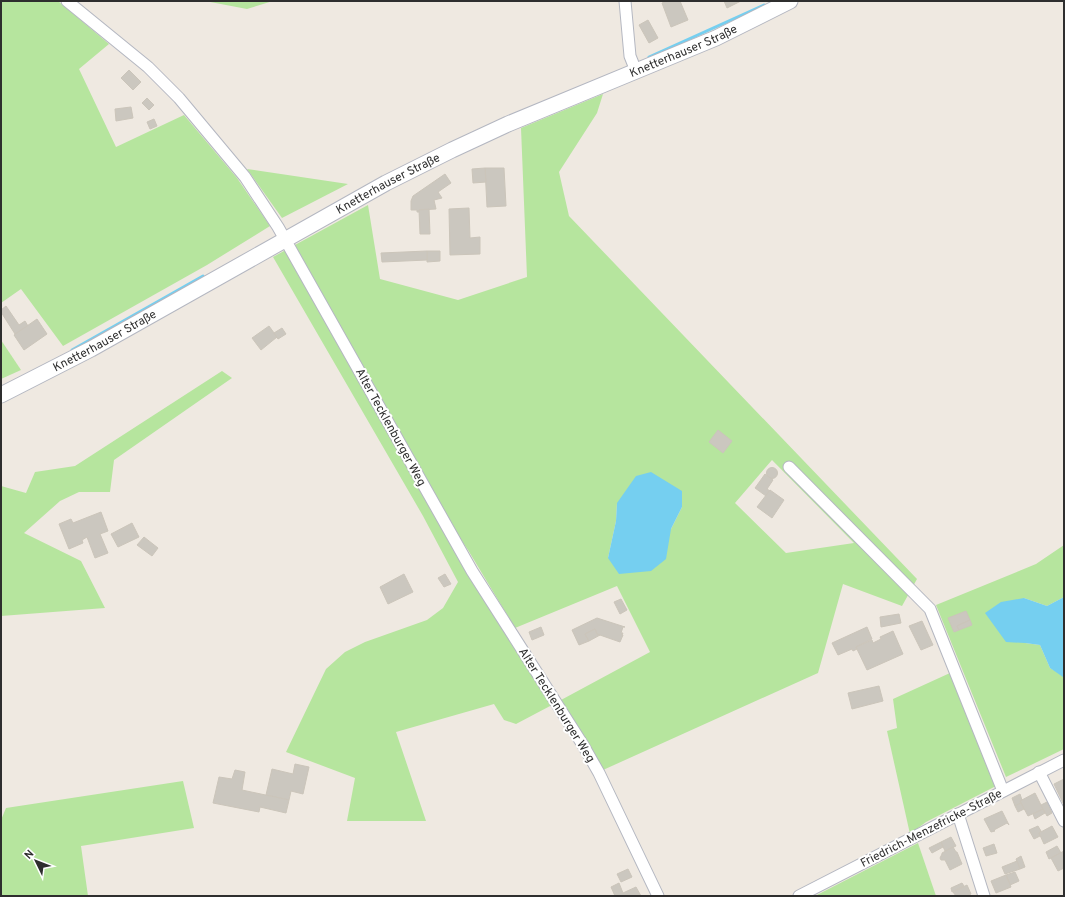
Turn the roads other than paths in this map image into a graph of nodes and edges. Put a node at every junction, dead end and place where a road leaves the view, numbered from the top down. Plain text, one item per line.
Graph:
1 (67, 1) edge
2 (625, 1) edge
3 (790, 1) edge
4 (636, 71) junction
5 (285, 240) junction
6 (1, 395) edge
7 (789, 467) dead end
8 (1064, 760) edge
9 (1039, 772) junction
10 (1003, 790) junction
11 (958, 814) junction
12 (1064, 821) edge
13 (658, 896) edge
14 (799, 896) edge
15 (984, 896) edge

1 - 5 street, Alter Tecklenburger Weg
2 - 4 street
3 - 4 street, Knetterhauser Straße
4 - 5 street, Knetterhauser Straße
5 - 6 street, Knetterhauser Straße
5 - 13 street, Alter Tecklenburger Weg
7 - 10 street
8 - 9 street, Friedrich-Menzefricke-Straße
9 - 10 street, Friedrich-Menzefricke-Straße
9 - 12 street
10 - 11 street, Friedrich-Menzefricke-Straße
11 - 14 street, Friedrich-Menzefricke-Straße
11 - 15 street

